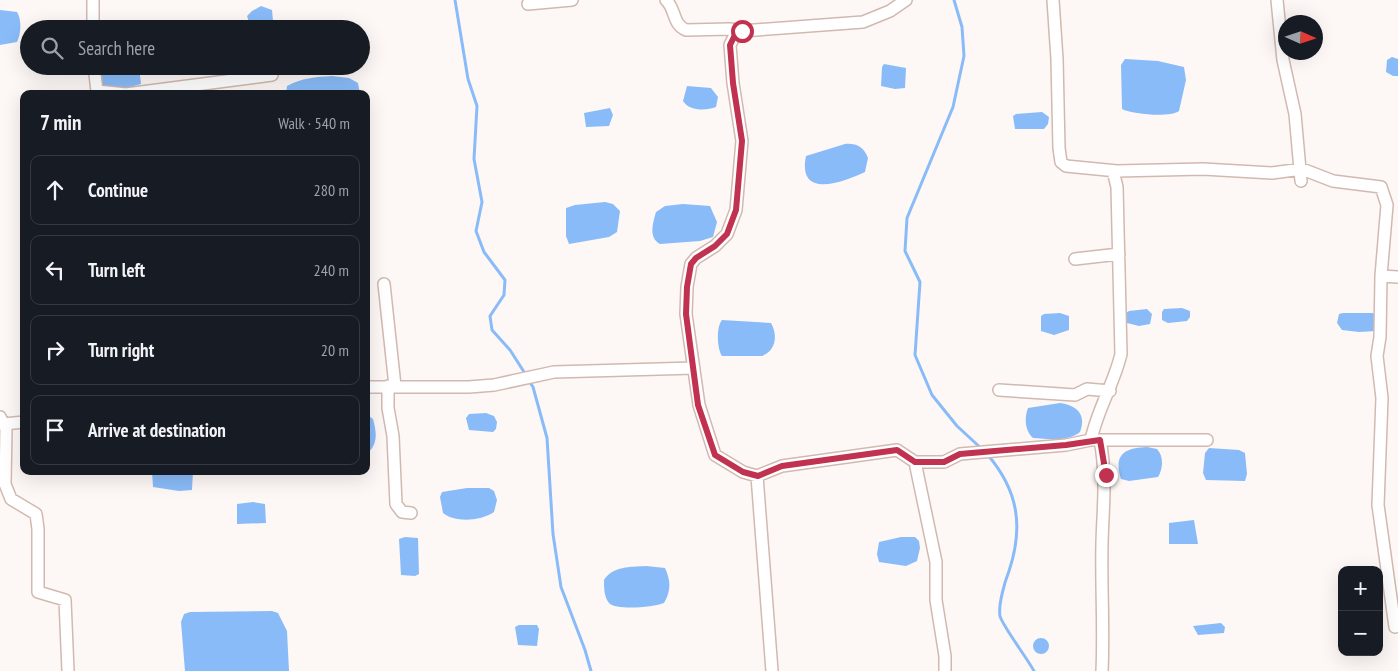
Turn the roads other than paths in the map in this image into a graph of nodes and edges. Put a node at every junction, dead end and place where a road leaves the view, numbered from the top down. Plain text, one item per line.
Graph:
1 (93, 0) edge
2 (572, 0) edge
3 (666, 0) edge
4 (906, 0) edge
5 (1053, 0) edge
6 (1277, 0) edge
7 (528, 4) dead end
8 (93, 20) edge
9 (742, 31) junction
10 (94, 75) edge
11 (272, 75) dead end
12 (96, 90) edge
13 (157, 90) edge
14 (1113, 171) junction
15 (1301, 175) junction
16 (1119, 254) junction
17 (1075, 259) dead end
18 (1381, 276) junction
19 (1398, 277) edge
20 (384, 284) dead end
21 (694, 368) junction
22 (392, 386) junction
23 (370, 387) edge
24 (999, 390) dead end
25 (1110, 391) junction
26 (2, 421) edge
27 (20, 422) edge
28 (1096, 440) junction
29 (1207, 440) dead end
30 (915, 462) junction
31 (758, 476) junction
32 (411, 513) dead end
33 (1395, 626) dead end
34 (68, 671) edge
35 (772, 671) edge
36 (945, 671) edge
37 (1102, 671) edge

1 - 8 street
2 - 7 street
3 - 9 street
4 - 9 street
5 - 14 street
6 - 15 street
9 - 21 street
10 - 12 street
11 - 13 street
14 - 15 street
14 - 16 street
15 - 18 street
16 - 17 street
16 - 25 street
18 - 19 street
18 - 33 street
20 - 22 street
21 - 22 street
21 - 31 street
22 - 23 street
22 - 32 street
24 - 25 street
25 - 28 street
26 - 27 street
26 - 34 street
28 - 29 street
28 - 30 street
28 - 37 street
30 - 31 street
30 - 36 street
31 - 35 street

